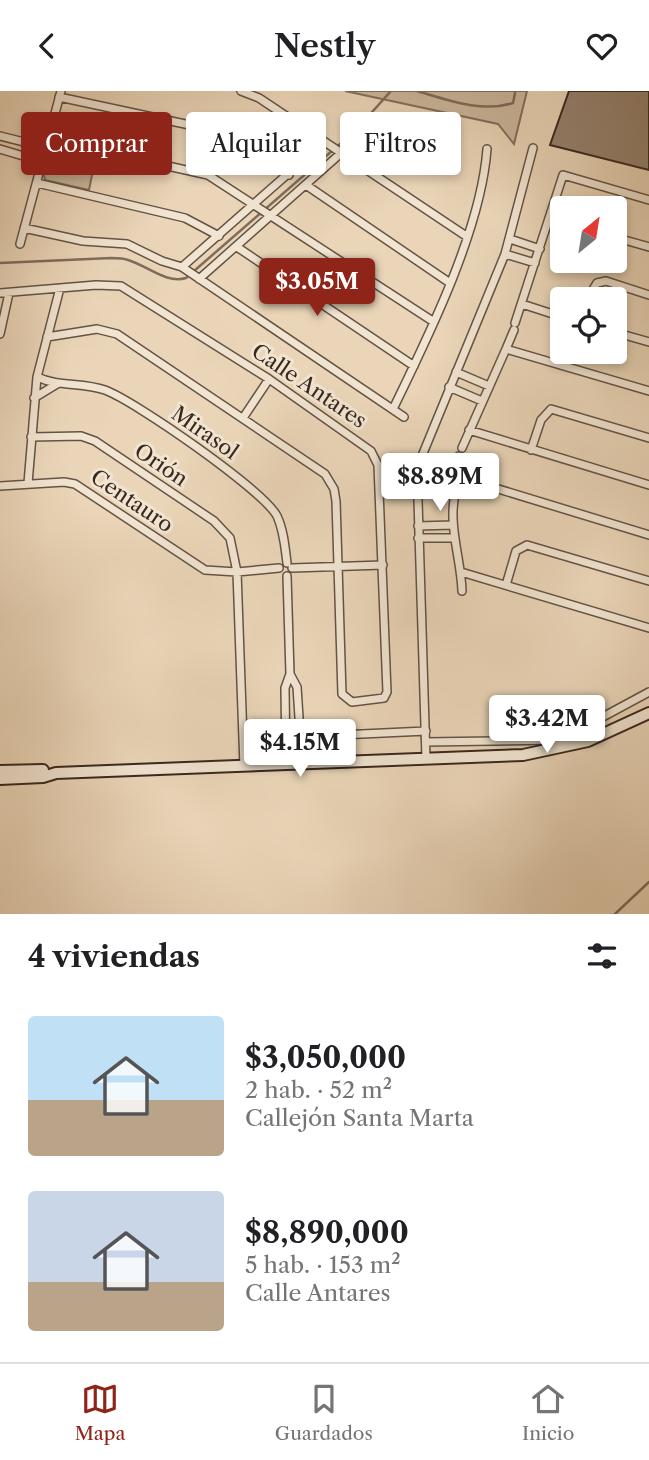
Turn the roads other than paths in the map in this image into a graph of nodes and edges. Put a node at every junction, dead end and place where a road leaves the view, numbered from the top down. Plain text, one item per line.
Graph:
1 (241, 91) edge
2 (60, 94) edge
3 (54, 112) edge
4 (279, 112) edge
5 (186, 124) edge
6 (0, 136) edge
7 (21, 139) edge
8 (326, 145) edge
9 (533, 148) dead end
10 (0, 149) edge
11 (487, 149) dead end
12 (338, 153) junction
13 (21, 155) edge
14 (172, 167) edge
15 (38, 175) edge
16 (289, 175) edge
17 (37, 183) junction
18 (306, 185) junction
19 (649, 200) edge
20 (255, 206) junction
21 (269, 216) junction
22 (549, 218) joint
23 (24, 227) junction
24 (219, 236) junction
25 (466, 236) junction
26 (510, 239) junction
27 (627, 241) edge
28 (20, 244) dead end
29 (237, 247) junction
30 (649, 247) edge
31 (540, 249) junction
32 (505, 254) junction
33 (535, 263) junction
34 (183, 267) junction
35 (198, 278) junction
36 (450, 283) junction
37 (594, 287) edge
38 (624, 287) edge
39 (60, 288) junction
40 (627, 288) edge
41 (0, 293) edge
42 (9, 293) junction
43 (649, 295) edge
44 (522, 304) junction
45 (550, 313) edge
46 (434, 322) junction
47 (0, 334) edge
48 (627, 336) edge
49 (47, 337) junction
50 (649, 342) edge
51 (506, 349) junction
52 (414, 366) junction
53 (456, 372) junction
54 (37, 377) junction
55 (269, 379) junction
56 (57, 384) junction
57 (489, 386) junction
58 (449, 387) junction
59 (649, 391) edge
60 (34, 398) junction
61 (482, 401) junction
62 (393, 409) junction
63 (404, 417) dead end
64 (243, 418) junction
65 (469, 430) junction
66 (31, 437) junction
67 (649, 438) edge
68 (531, 450) junction
69 (28, 483) junction
70 (458, 484) junction
71 (0, 485) edge
72 (649, 485) edge
73 (453, 525) junction
74 (418, 526) junction
75 (649, 535) edge
76 (418, 538) junction
77 (455, 538) junction
78 (383, 565) junction
79 (289, 566) junction
80 (337, 567) junction
81 (279, 568) junction
82 (237, 572) junction
83 (461, 572) junction
84 (287, 576) junction
85 (649, 581) edge
86 (506, 585) junction
87 (462, 591) dead end
88 (649, 628) edge
89 (290, 674) junction
90 (649, 692) edge
91 (649, 713) edge
92 (286, 730) junction
93 (426, 731) junction
94 (299, 732) junction
95 (426, 742) junction
96 (426, 758) junction
97 (302, 763) junction
98 (286, 764) junction
99 (244, 766) junction
100 (0, 771) edge
101 (56, 773) junction
102 (0, 779) edge

1 - 4 street
2 - 3 street
2 - 5 street
6 - 7 street
8 - 12 street
9 - 26 street
10 - 13 street
11 - 25 street
12 - 18 street
12 - 25 street
14 - 20 street
15 - 17 street
16 - 20 street
17 - 23 street
17 - 24 street
18 - 21 street
18 - 36 street
19 - 22 street
20 - 21 street
20 - 24 street
21 - 29 street
21 - 46 street
22 - 31 street
23 - 28 street
23 - 34 street
24 - 34 street
25 - 36 street
26 - 31 street
26 - 32 street
27 - 30 street
29 - 35 street
29 - 52 street
31 - 33 street
32 - 33 street
32 - 53 street
33 - 44 street
34 - 35 street
35 - 62 street
36 - 46 street
37 - 38 street
39 - 42 street, Calle Antares
39 - 49 street
39 - 55 street, Calle Antares
40 - 43 street
41 - 42 street, Calle Antares
42 - 47 street
44 - 45 street
44 - 51 street
46 - 52 street
48 - 50 street
49 - 54 street
49 - 64 street
51 - 57 street
51 - 59 street
52 - 62 street
53 - 57 street
53 - 58 street
54 - 56 street, Mirasol
54 - 60 street
55 - 64 street
55 - 78 street, Calle Antares
56 - 60 street
56 - 79 street, Mirasol
57 - 61 street
58 - 61 street
58 - 74 street
60 - 66 street
61 - 65 street
62 - 63 street
64 - 80 street
65 - 68 street
65 - 70 street
66 - 69 street
66 - 82 street, Orión
67 - 68 street
68 - 72 street
69 - 71 street, Centauro
69 - 82 street, Centauro
70 - 73 street
70 - 75 street
73 - 74 street
73 - 77 street
74 - 76 street
76 - 77 street
76 - 93 street
77 - 83 street
78 - 80 street
78 - 80 street, Calle Antares
79 - 80 street
79 - 81 street
79 - 84 street
81 - 82 street, Centauro
81 - 84 street
82 - 99 street, Orión
83 - 86 street
83 - 87 street
84 - 89 street
85 - 86 street
86 - 88 street
89 - 92 street
89 - 94 street
90 - 95 street
91 - 96 main road
92 - 94 street
92 - 98 street
93 - 94 street
93 - 95 street
94 - 97 street
95 - 96 street
96 - 97 main road
97 - 98 main road
98 - 99 main road
99 - 101 main road
100 - 101 main road
101 - 102 main road

